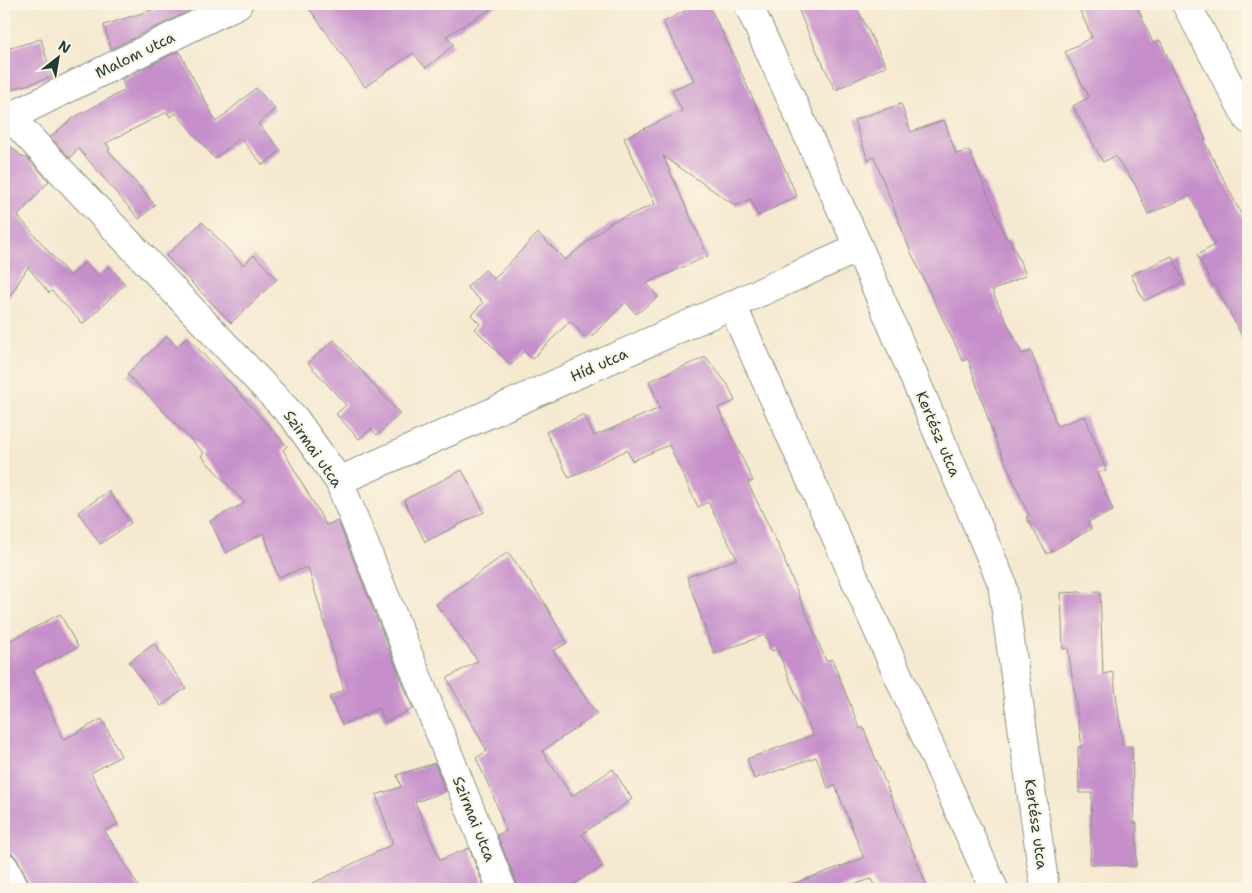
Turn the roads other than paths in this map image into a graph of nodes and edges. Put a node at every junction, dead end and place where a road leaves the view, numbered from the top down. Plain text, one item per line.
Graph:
1 (238, 4) edge
2 (748, 4) edge
3 (1186, 4) edge
4 (7, 118) edge
5 (1248, 119) edge
6 (859, 248) junction
7 (732, 305) junction
8 (339, 481) junction
9 (4, 867) edge
10 (15, 889) edge
11 (502, 889) edge
12 (994, 889) edge
13 (1045, 889) edge

1 - 4 street, Malom utca
2 - 6 street, Kertész utca
3 - 5 street
4 - 8 street, Szirmai utca
6 - 7 street, Híd utca
6 - 13 street, Kertész utca
7 - 8 street, Híd utca
7 - 12 street
8 - 11 street, Szirmai utca
9 - 10 street

